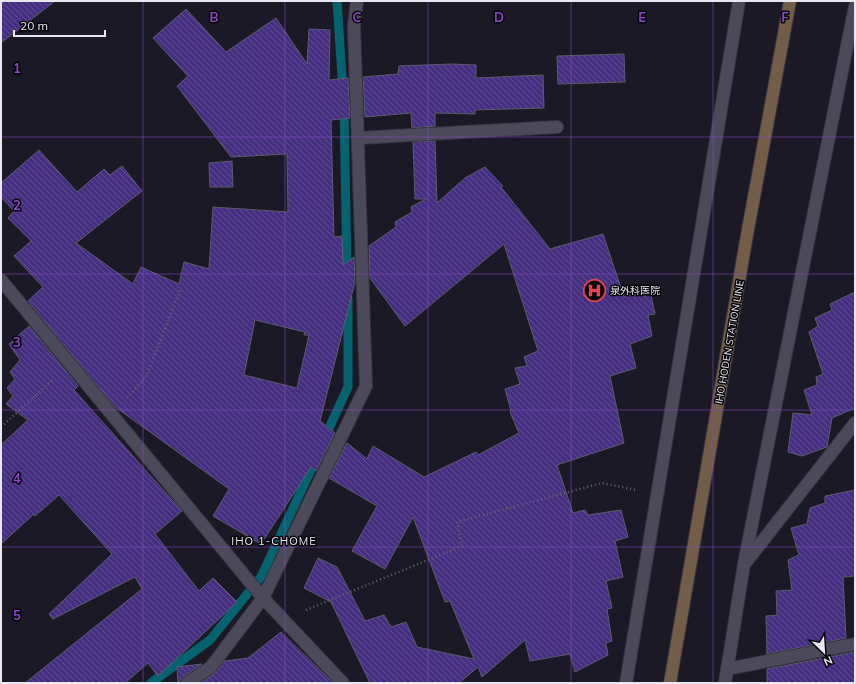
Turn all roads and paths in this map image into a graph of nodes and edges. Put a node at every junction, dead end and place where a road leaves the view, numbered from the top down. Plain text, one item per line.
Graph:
1 (357, 1) edge
2 (739, 1) edge
3 (790, 1) edge
4 (855, 6) edge
5 (557, 127) dead end
6 (358, 138) junction
7 (1, 280) edge
8 (180, 290) dead end
9 (70, 364) junction
10 (112, 415) junction
11 (855, 423) edge
12 (1, 427) edge
13 (656, 495) junction
14 (744, 564) junction
15 (263, 598) junction
16 (284, 620) junction
17 (855, 644) edge
18 (728, 669) junction
19 (186, 683) edge
20 (343, 683) edge
21 (626, 683) edge
22 (670, 683) edge
23 (725, 683) edge

1 - 6 street
2 - 13 street
3 - 22 main road, IHO HODEN STATION LINE
4 - 14 street
5 - 6 street
6 - 15 street
7 - 9 street
8 - 10 path
9 - 10 street
9 - 12 path
10 - 15 street
11 - 14 street
13 - 16 path
13 - 21 street
14 - 18 street
15 - 16 street
15 - 19 street
16 - 20 street
17 - 18 street
18 - 23 street

